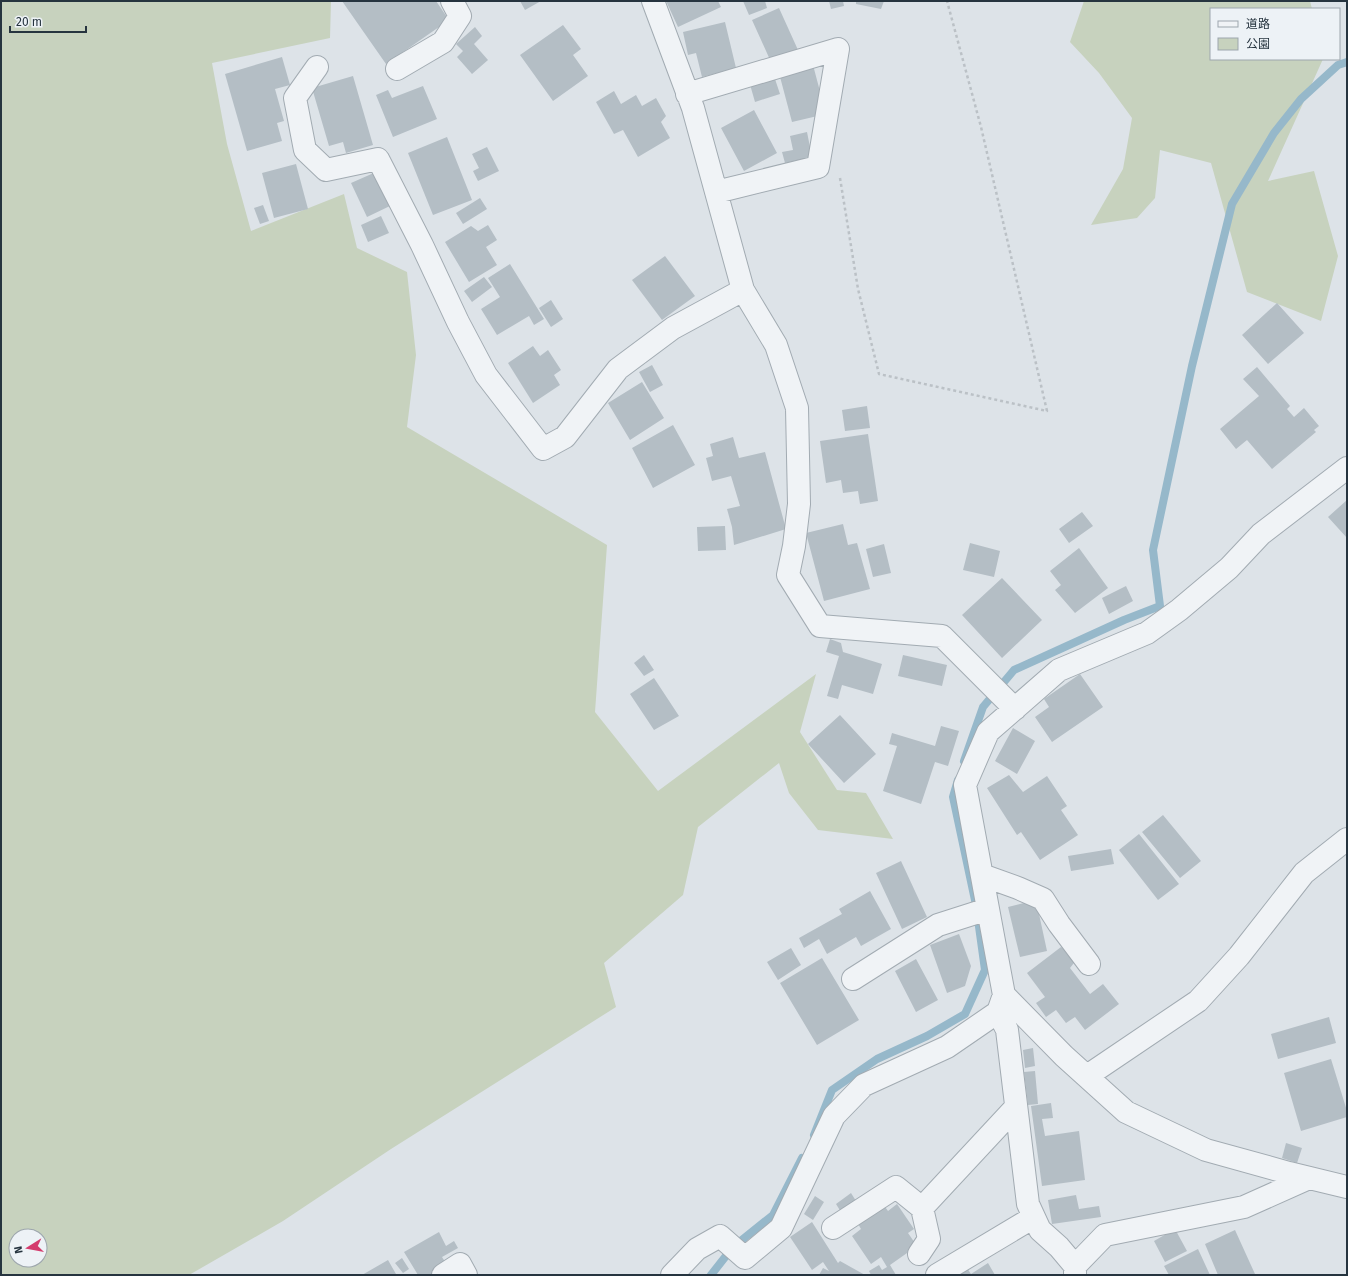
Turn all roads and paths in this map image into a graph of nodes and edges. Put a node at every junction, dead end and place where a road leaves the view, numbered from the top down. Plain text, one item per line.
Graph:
1 (452, 1) edge
2 (653, 1) edge
3 (947, 1) edge
4 (317, 67) dead end
5 (397, 69) dead end
6 (687, 94) junction
7 (818, 167) junction
8 (716, 192) junction
9 (743, 290) junction
10 (1347, 468) edge
11 (1012, 706) junction
12 (1347, 839) edge
13 (982, 875) junction
14 (987, 910) junction
15 (1089, 964) dead end
16 (854, 979) dead end
17 (1001, 1003) junction
18 (1087, 1076) junction
19 (1016, 1107) junction
20 (1309, 1178) junction
21 (1347, 1187) edge
22 (922, 1208) junction
23 (1034, 1217) junction
24 (833, 1228) dead end
25 (919, 1254) dead end
26 (1075, 1271) edge
27 (443, 1275) edge
28 (466, 1275) edge
29 (672, 1275) edge
30 (937, 1275) edge

1 - 5 street
2 - 6 street
3 - 7 path
4 - 9 street
6 - 7 street
6 - 8 street
7 - 8 street
8 - 9 street
9 - 11 street
10 - 11 street
11 - 13 street
12 - 18 street
13 - 14 street
13 - 15 street
14 - 16 street
14 - 17 street
17 - 18 street
17 - 19 street
17 - 29 street
18 - 20 street
19 - 22 street
19 - 23 street
20 - 21 street
20 - 26 street
22 - 24 street
22 - 25 street
23 - 26 street
23 - 30 street
27 - 28 street

